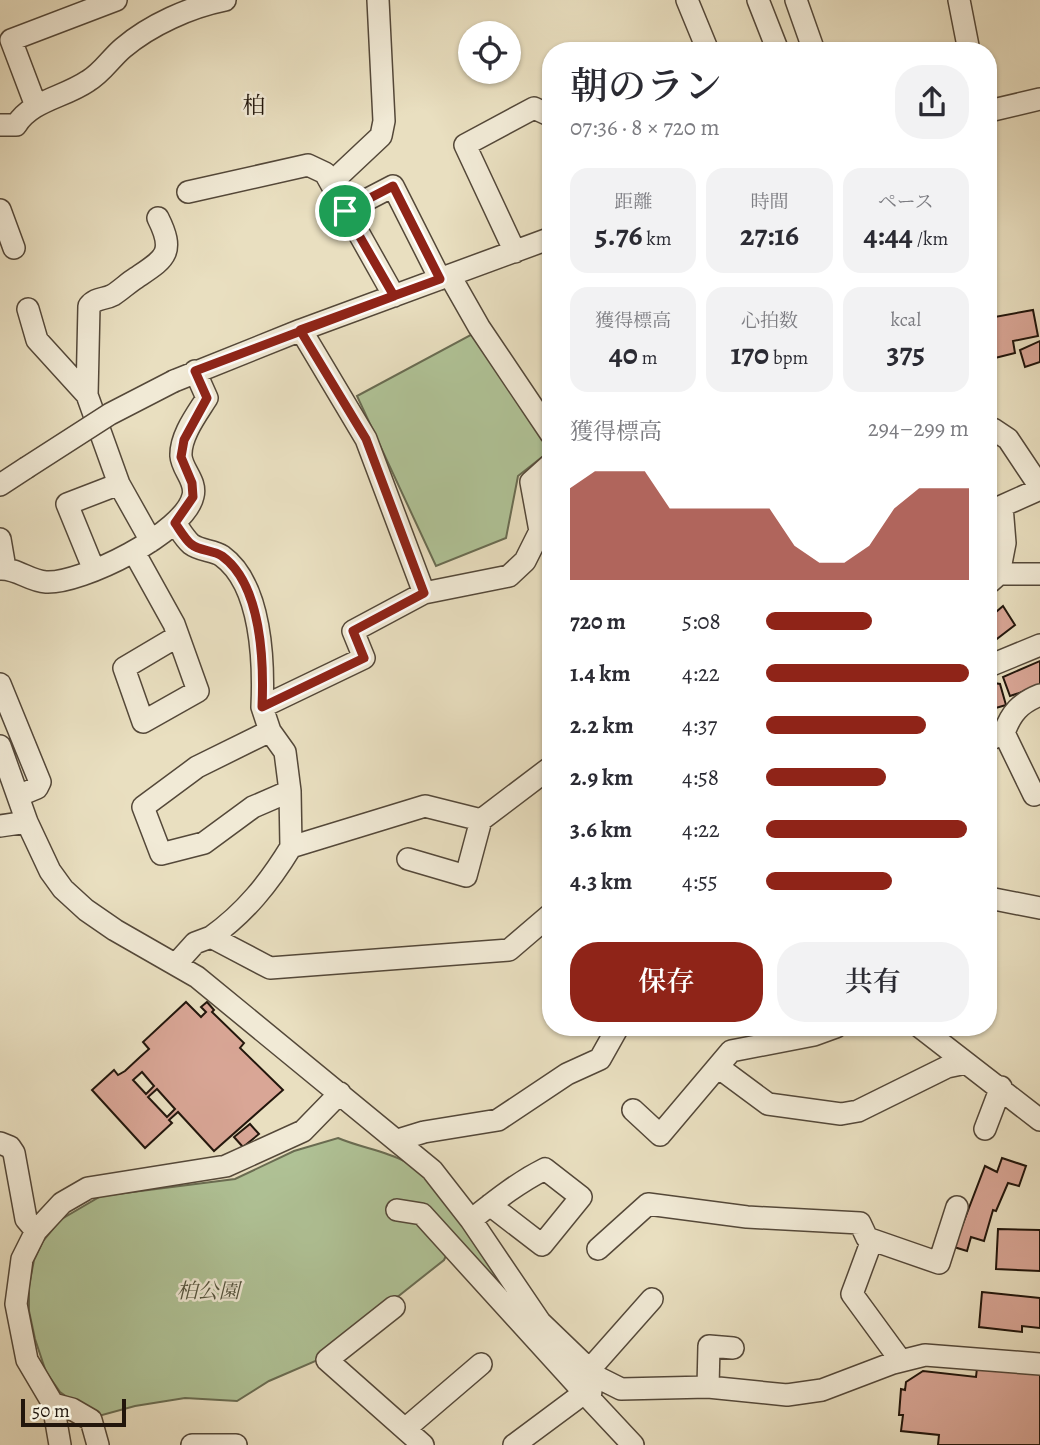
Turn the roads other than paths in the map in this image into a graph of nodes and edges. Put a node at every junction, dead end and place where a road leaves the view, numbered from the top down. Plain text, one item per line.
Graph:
1 (116, 0) edge
2 (225, 0) edge
3 (378, 0) edge
4 (687, 0) edge
5 (796, 0) edge
6 (959, 0) edge
7 (765, 2) edge
8 (704, 42) edge
9 (776, 42) edge
10 (811, 42) edge
11 (967, 42) edge
12 (1040, 99) edge
13 (36, 106) junction
14 (997, 109) edge
15 (542, 112) edge
16 (0, 125) edge
17 (331, 183) junction
18 (188, 192) dead end
19 (0, 210) edge
20 (345, 211) junction
21 (158, 218) dead end
22 (542, 241) edge
23 (14, 248) dead end
24 (515, 251) junction
25 (445, 278) junction
26 (394, 296) junction
27 (28, 309) dead end
28 (300, 330) junction
29 (195, 371) junction
30 (87, 395) junction
31 (542, 421) edge
32 (997, 432) edge
33 (542, 472) edge
34 (119, 484) junction
35 (0, 485) edge
36 (1040, 488) edge
37 (542, 516) edge
38 (175, 523) junction
39 (542, 535) edge
40 (0, 539) edge
41 (142, 546) junction
42 (3, 568) edge
43 (997, 569) edge
44 (93, 570) junction
45 (1040, 574) edge
46 (997, 579) edge
47 (424, 593) junction
48 (178, 636) dead end
49 (1040, 645) edge
50 (997, 663) edge
51 (0, 684) edge
52 (1040, 695) edge
53 (262, 707) junction
54 (270, 731) junction
55 (997, 736) edge
56 (997, 739) edge
57 (0, 746) edge
58 (542, 782) edge
59 (290, 791) junction
60 (20, 795) junction
61 (1034, 795) dead end
62 (481, 820) junction
63 (27, 822) junction
64 (0, 826) edge
65 (291, 847) junction
66 (408, 859) dead end
67 (997, 900) edge
68 (1040, 908) edge
69 (542, 922) edge
70 (211, 937) junction
71 (177, 963) junction
72 (613, 1036) edge
73 (809, 1036) edge
74 (938, 1036) edge
75 (966, 1063) junction
76 (718, 1067) junction
77 (1001, 1087) junction
78 (340, 1093) junction
79 (632, 1110) dead end
80 (1040, 1120) edge
81 (985, 1129) dead end
82 (398, 1140) junction
83 (0, 1143) edge
84 (490, 1205) dead end
85 (957, 1207) dead end
86 (397, 1210) dead end
87 (471, 1220) junction
88 (36, 1231) junction
89 (872, 1240) junction
90 (598, 1249) dead end
91 (652, 1299) dead end
92 (394, 1307) dead end
93 (733, 1348) dead end
94 (901, 1361) junction
95 (481, 1364) dead end
96 (1040, 1364) edge
97 (590, 1384) junction
98 (708, 1387) junction
99 (53, 1405) junction
100 (405, 1429) junction
101 (60, 1445) edge
102 (98, 1445) edge
103 (192, 1445) edge
104 (236, 1445) edge
105 (423, 1445) edge
106 (514, 1445) edge
107 (633, 1445) edge

1 - 13 street
2 - 13 street
3 - 17 street
4 - 8 street
5 - 10 street
6 - 11 street
7 - 9 street
12 - 14 street
13 - 16 street
15 - 24 street
17 - 18 street
17 - 20 street
19 - 23 street
20 - 25 street
20 - 26 street
21 - 30 street
22 - 24 street
24 - 25 street
25 - 26 street
25 - 31 street
26 - 28 street
27 - 30 street
28 - 29 street
28 - 47 street
29 - 35 street, bridge
29 - 38 street
30 - 34 street
32 - 36 street
33 - 37 street
34 - 41 street
34 - 44 street
36 - 43 street
38 - 41 street
38 - 53 street
39 - 47 street
40 - 42 street
41 - 44 street
41 - 48 street
42 - 44 street
45 - 46 street
47 - 53 street
49 - 50 street
51 - 60 street
52 - 55 street
53 - 54 street
54 - 59 street
54 - 59 street
56 - 61 street
57 - 60 street
58 - 62 street
59 - 65 street
60 - 63 street
62 - 65 street
62 - 66 street
63 - 64 street
63 - 71 street
65 - 70 street
67 - 68 street
69 - 70 street
70 - 71 street
71 - 78 street
72 - 82 street
73 - 76 street
74 - 75 street
75 - 76 street
75 - 77 street
76 - 79 street
77 - 80 street
77 - 81 street
78 - 82 street
78 - 88 street
82 - 87 street
83 - 88 street
84 - 87 street
85 - 89 street
86 - 97 street
87 - 97 street
88 - 99 street
89 - 90 street
89 - 94 street
91 - 97 street
92 - 100 street
93 - 98 street
94 - 96 street
94 - 98 street
95 - 100 street
97 - 98 street
97 - 106 street
97 - 107 street
99 - 101 street
99 - 102 street
100 - 105 street
103 - 104 street

